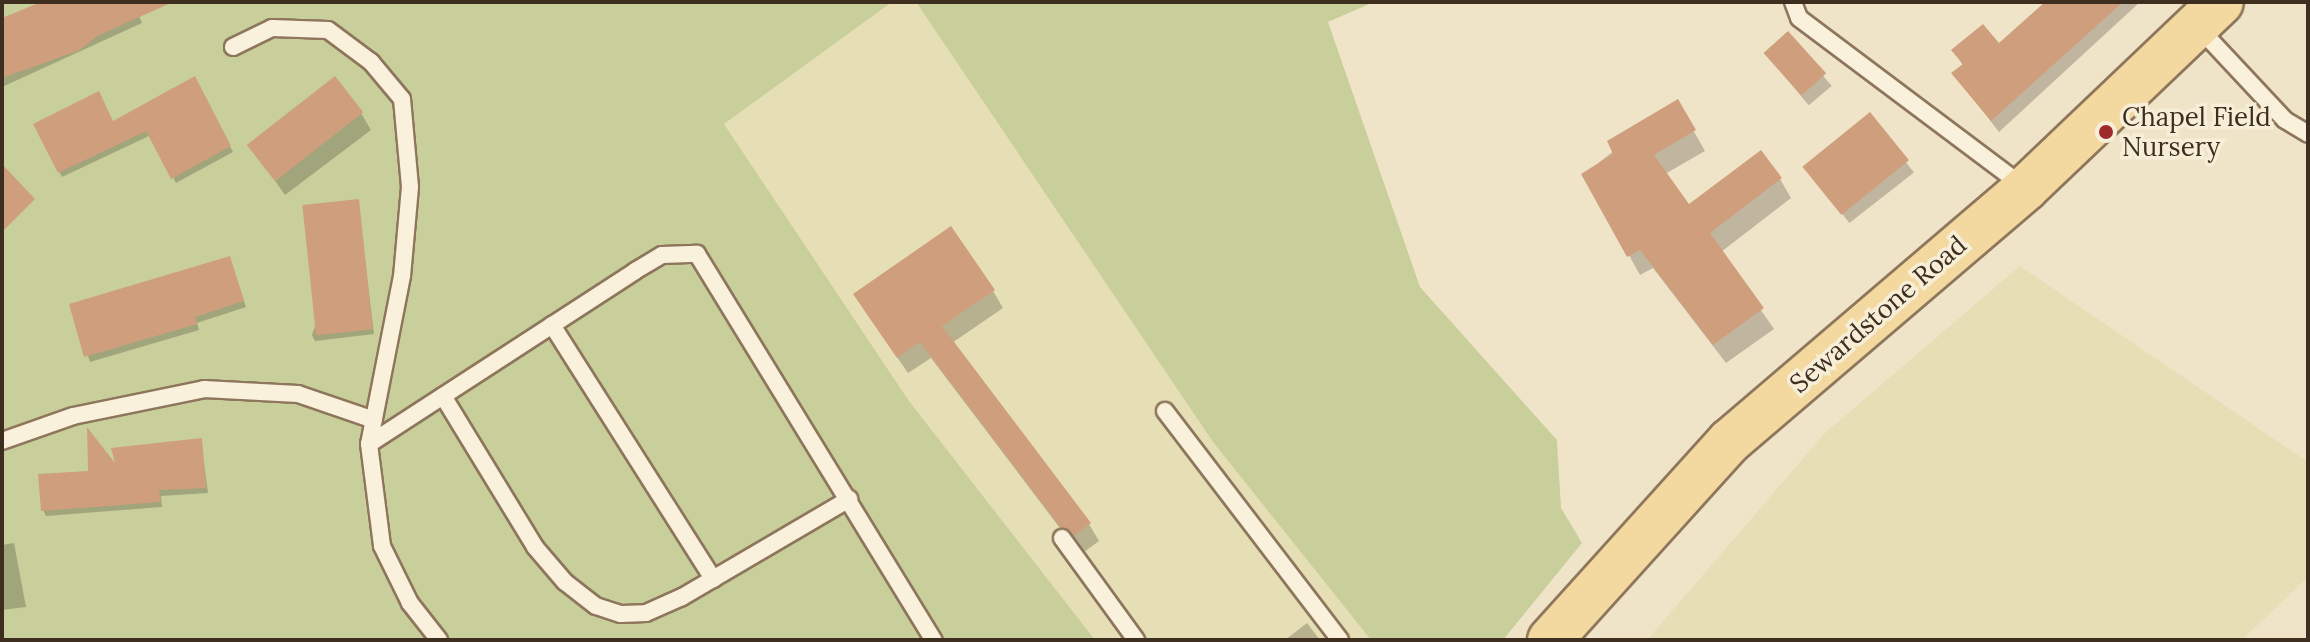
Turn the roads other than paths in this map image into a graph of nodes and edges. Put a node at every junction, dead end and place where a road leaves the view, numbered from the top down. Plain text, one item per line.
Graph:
1 (1793, 2) edge
2 (2213, 9) edge
3 (233, 47) dead end
4 (2308, 134) edge
5 (2026, 188) junction
6 (552, 325) junction
7 (443, 396) junction
8 (1165, 411) dead end
9 (374, 420) junction
10 (2, 441) edge
11 (369, 444) junction
12 (849, 499) junction
13 (1062, 538) dead end
14 (713, 579) junction
15 (439, 640) edge
16 (934, 640) edge
17 (1136, 640) edge
18 (1340, 640) edge
19 (1550, 640) edge

1 - 5 lane
2 - 4 lane
2 - 5 main road, Sewardstone Road
3 - 9 lane
5 - 19 main road, Sewardstone Road
6 - 7 lane
6 - 12 lane
6 - 14 lane
7 - 11 lane
7 - 14 lane
8 - 18 lane
9 - 10 lane
9 - 11 lane
11 - 15 lane
12 - 14 lane
12 - 16 lane
13 - 17 lane

